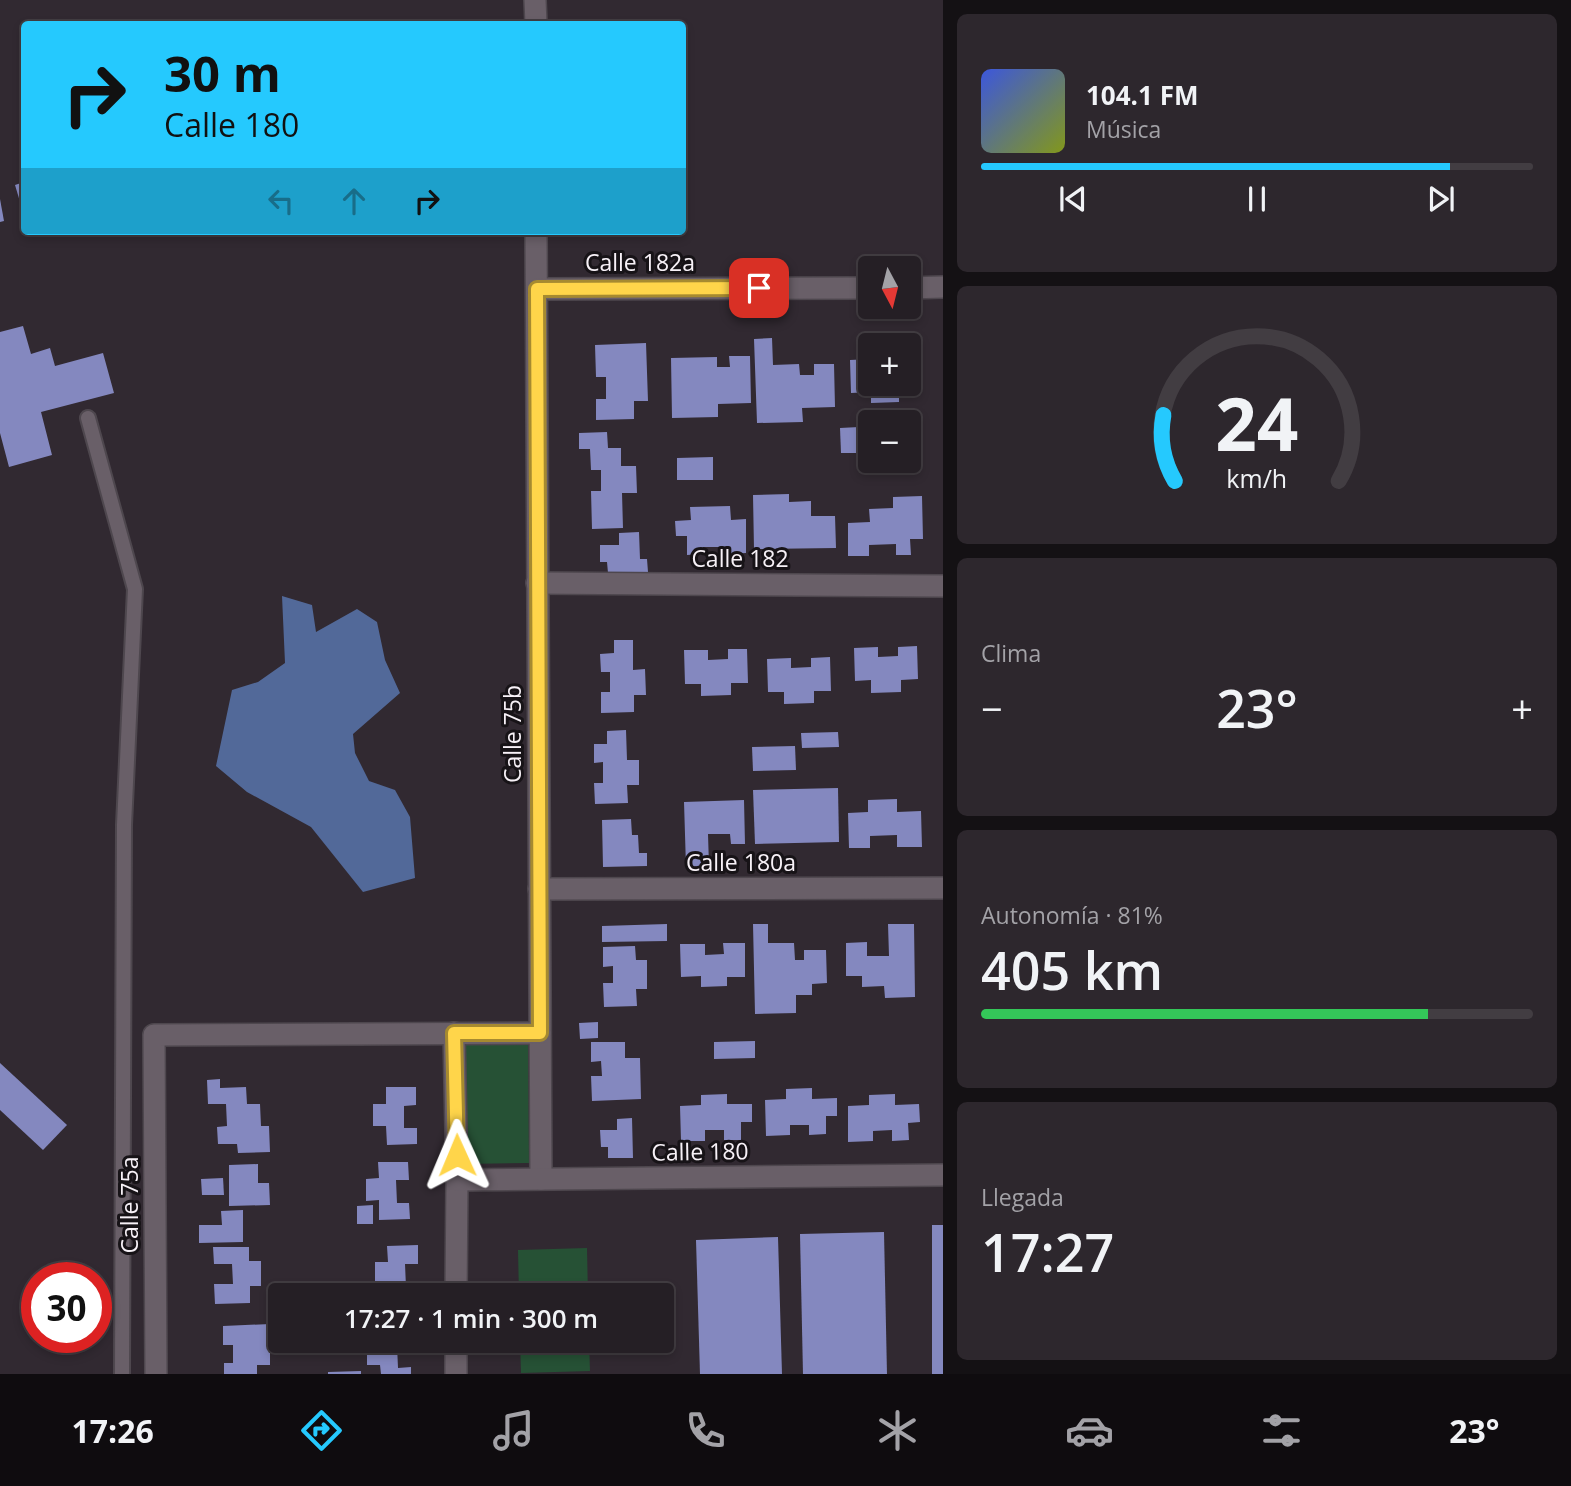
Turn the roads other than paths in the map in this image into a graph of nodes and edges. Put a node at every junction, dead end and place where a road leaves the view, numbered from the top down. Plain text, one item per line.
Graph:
1 (536, 0) edge
2 (536, 21) edge
3 (536, 235) edge
4 (858, 288) edge
5 (921, 288) edge
6 (943, 288) edge
7 (537, 289) junction
8 (88, 418) dead end
9 (537, 583) junction
10 (943, 586) edge
11 (943, 888) edge
12 (539, 889) junction
13 (454, 1033) junction
14 (540, 1033) junction
15 (943, 1175) edge
16 (541, 1179) junction
17 (457, 1180) junction
18 (456, 1283) edge
19 (456, 1353) edge
20 (122, 1374) edge
21 (156, 1374) edge
22 (456, 1374) edge

1 - 2 street
3 - 7 street, Calle 75b
4 - 7 street, Calle 182a
5 - 6 street
7 - 9 street, Calle 75b
8 - 20 lane
9 - 10 street, Calle 182
9 - 12 street, Calle 75b
11 - 12 street, Calle 180a
12 - 14 street, Calle 75b
13 - 14 street
13 - 17 street
13 - 21 street, Calle 75a
14 - 16 street, Calle 75b
15 - 16 street, Calle 180
16 - 17 street, Calle 180
17 - 18 street
19 - 22 street

